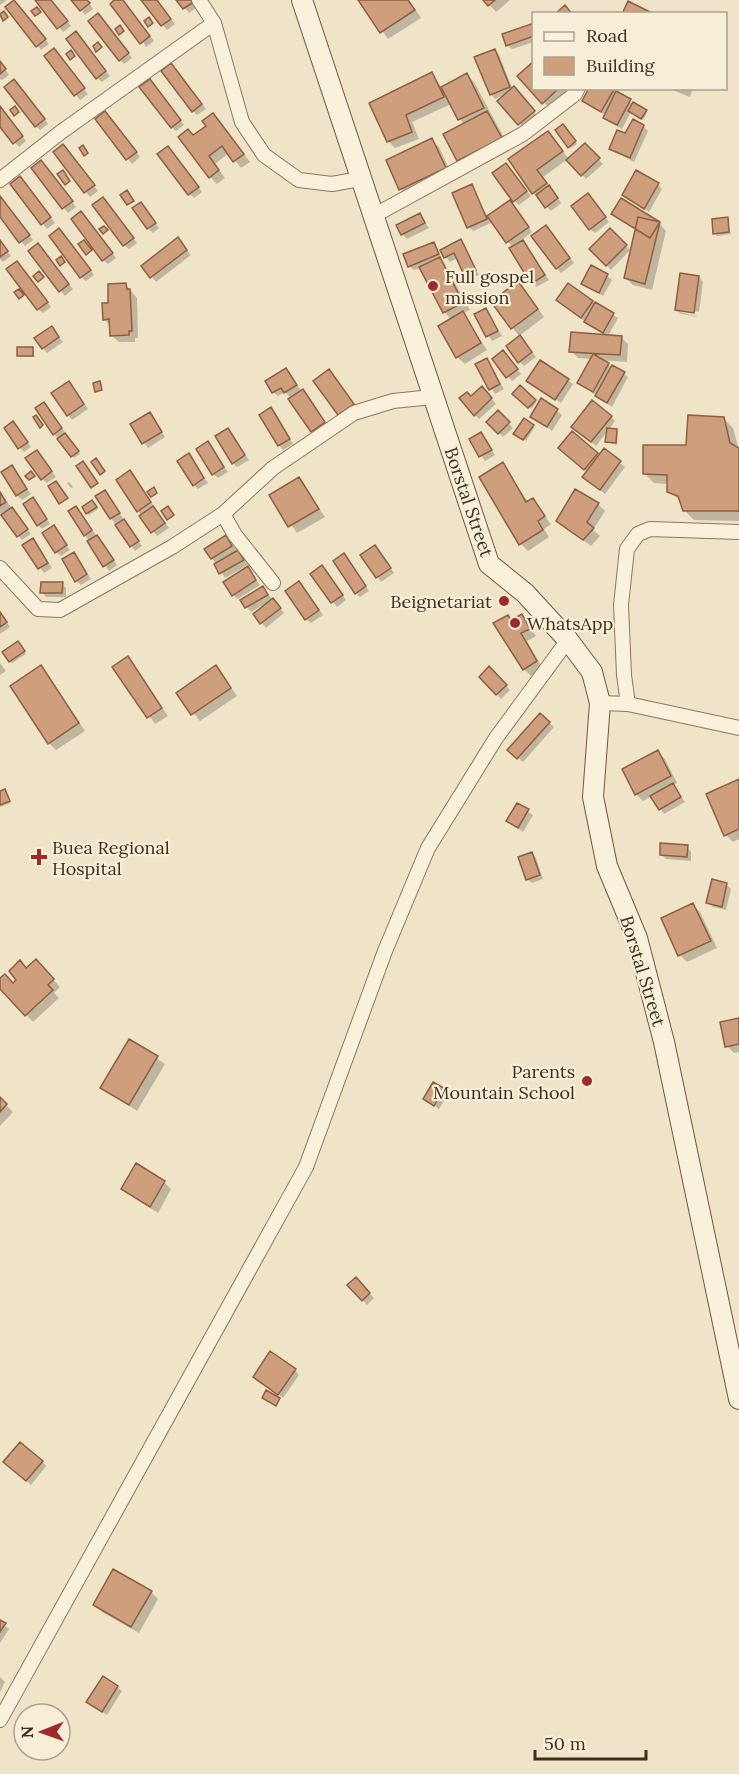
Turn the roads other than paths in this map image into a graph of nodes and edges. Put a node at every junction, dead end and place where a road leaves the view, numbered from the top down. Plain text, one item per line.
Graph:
1 (199, 0) edge
2 (302, 0) edge
3 (214, 23) junction
4 (577, 90) edge
5 (360, 179) junction
6 (0, 180) edge
7 (375, 215) junction
8 (432, 397) junction
9 (223, 514) junction
10 (739, 532) edge
11 (0, 568) edge
12 (273, 583) dead end
13 (568, 640) junction
14 (600, 703) junction
15 (628, 704) junction
16 (739, 728) edge
17 (737, 1376) edge
18 (739, 1399) edge
19 (0, 1720) edge

1 - 3 street
2 - 5 street, Borstal Street
3 - 5 street
3 - 6 street
4 - 7 street
5 - 7 street, Borstal Street
7 - 8 street, Borstal Street
8 - 9 street
8 - 13 street, Borstal Street
9 - 11 street
9 - 12 street
10 - 15 street
13 - 14 street, Borstal Street
13 - 19 street
14 - 15 street
14 - 17 street, Borstal Street
15 - 16 street
17 - 18 street, Borstal Street

